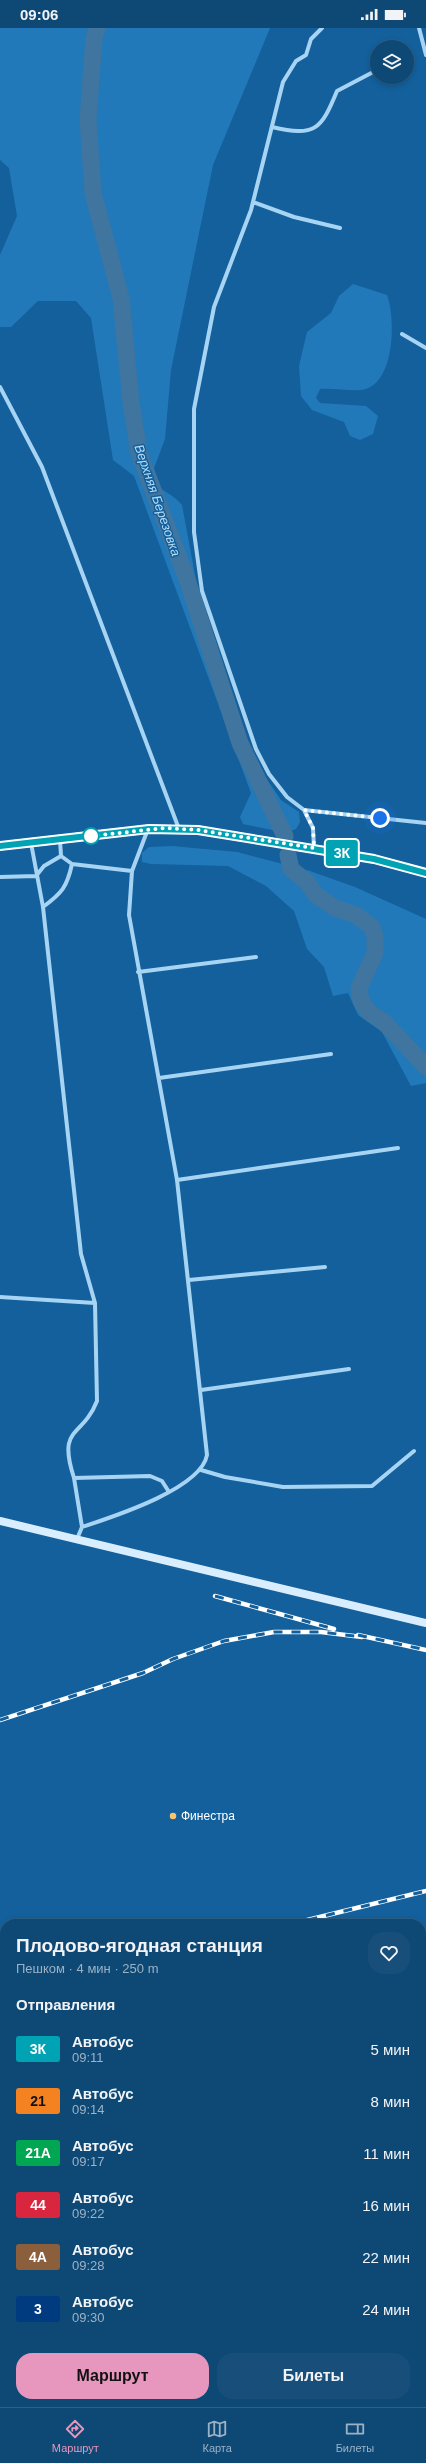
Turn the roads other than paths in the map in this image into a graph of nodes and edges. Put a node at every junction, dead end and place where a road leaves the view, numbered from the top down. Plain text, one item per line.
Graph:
1 (322, 28) edge
2 (419, 28) edge
3 (426, 55) edge
4 (370, 74) edge
5 (272, 128) junction
6 (253, 202) junction
7 (340, 228) dead end
8 (402, 334) dead end
9 (426, 348) edge
10 (0, 387) edge
11 (304, 810) junction
12 (426, 823) edge
13 (149, 829) junction
14 (179, 829) junction
15 (60, 840) junction
16 (31, 843) junction
17 (0, 846) edge
18 (314, 848) junction
19 (61, 856) junction
20 (72, 864) junction
21 (132, 871) junction
22 (426, 873) edge
23 (36, 876) junction
24 (0, 877) edge
25 (43, 907) junction
26 (256, 957) dead end
27 (138, 972) junction
28 (331, 1054) dead end
29 (159, 1078) junction
30 (398, 1148) dead end
31 (177, 1180) junction
32 (325, 1267) dead end
33 (189, 1280) junction
34 (0, 1297) edge
35 (95, 1304) junction
36 (348, 1369) dead end
37 (201, 1390) junction
38 (414, 1451) dead end
39 (201, 1470) junction
40 (74, 1478) junction
41 (169, 1492) junction
42 (0, 1521) edge
43 (82, 1527) junction
44 (77, 1539) junction
45 (426, 1623) edge

1 - 5 street
2 - 3 street
4 - 5 street
5 - 6 street
6 - 7 street
6 - 11 street
8 - 9 street
10 - 14 street
11 - 12 street
11 - 18 street
13 - 14 main road
13 - 15 main road
13 - 21 street
14 - 18 main road
15 - 16 main road
15 - 19 street
16 - 17 main road
16 - 23 street
18 - 22 main road
19 - 20 street
19 - 23 street
20 - 21 street
20 - 25 street
21 - 27 street
23 - 24 street
23 - 25 street
25 - 35 street
26 - 27 street
27 - 29 street
28 - 29 street
29 - 31 street
30 - 31 street
31 - 33 street
32 - 33 street
33 - 37 street
34 - 35 street
35 - 40 street
36 - 37 street
37 - 39 street
38 - 39 street
39 - 41 street
40 - 41 street
40 - 43 street
41 - 43 street
42 - 44 street
43 - 44 street
44 - 45 street

